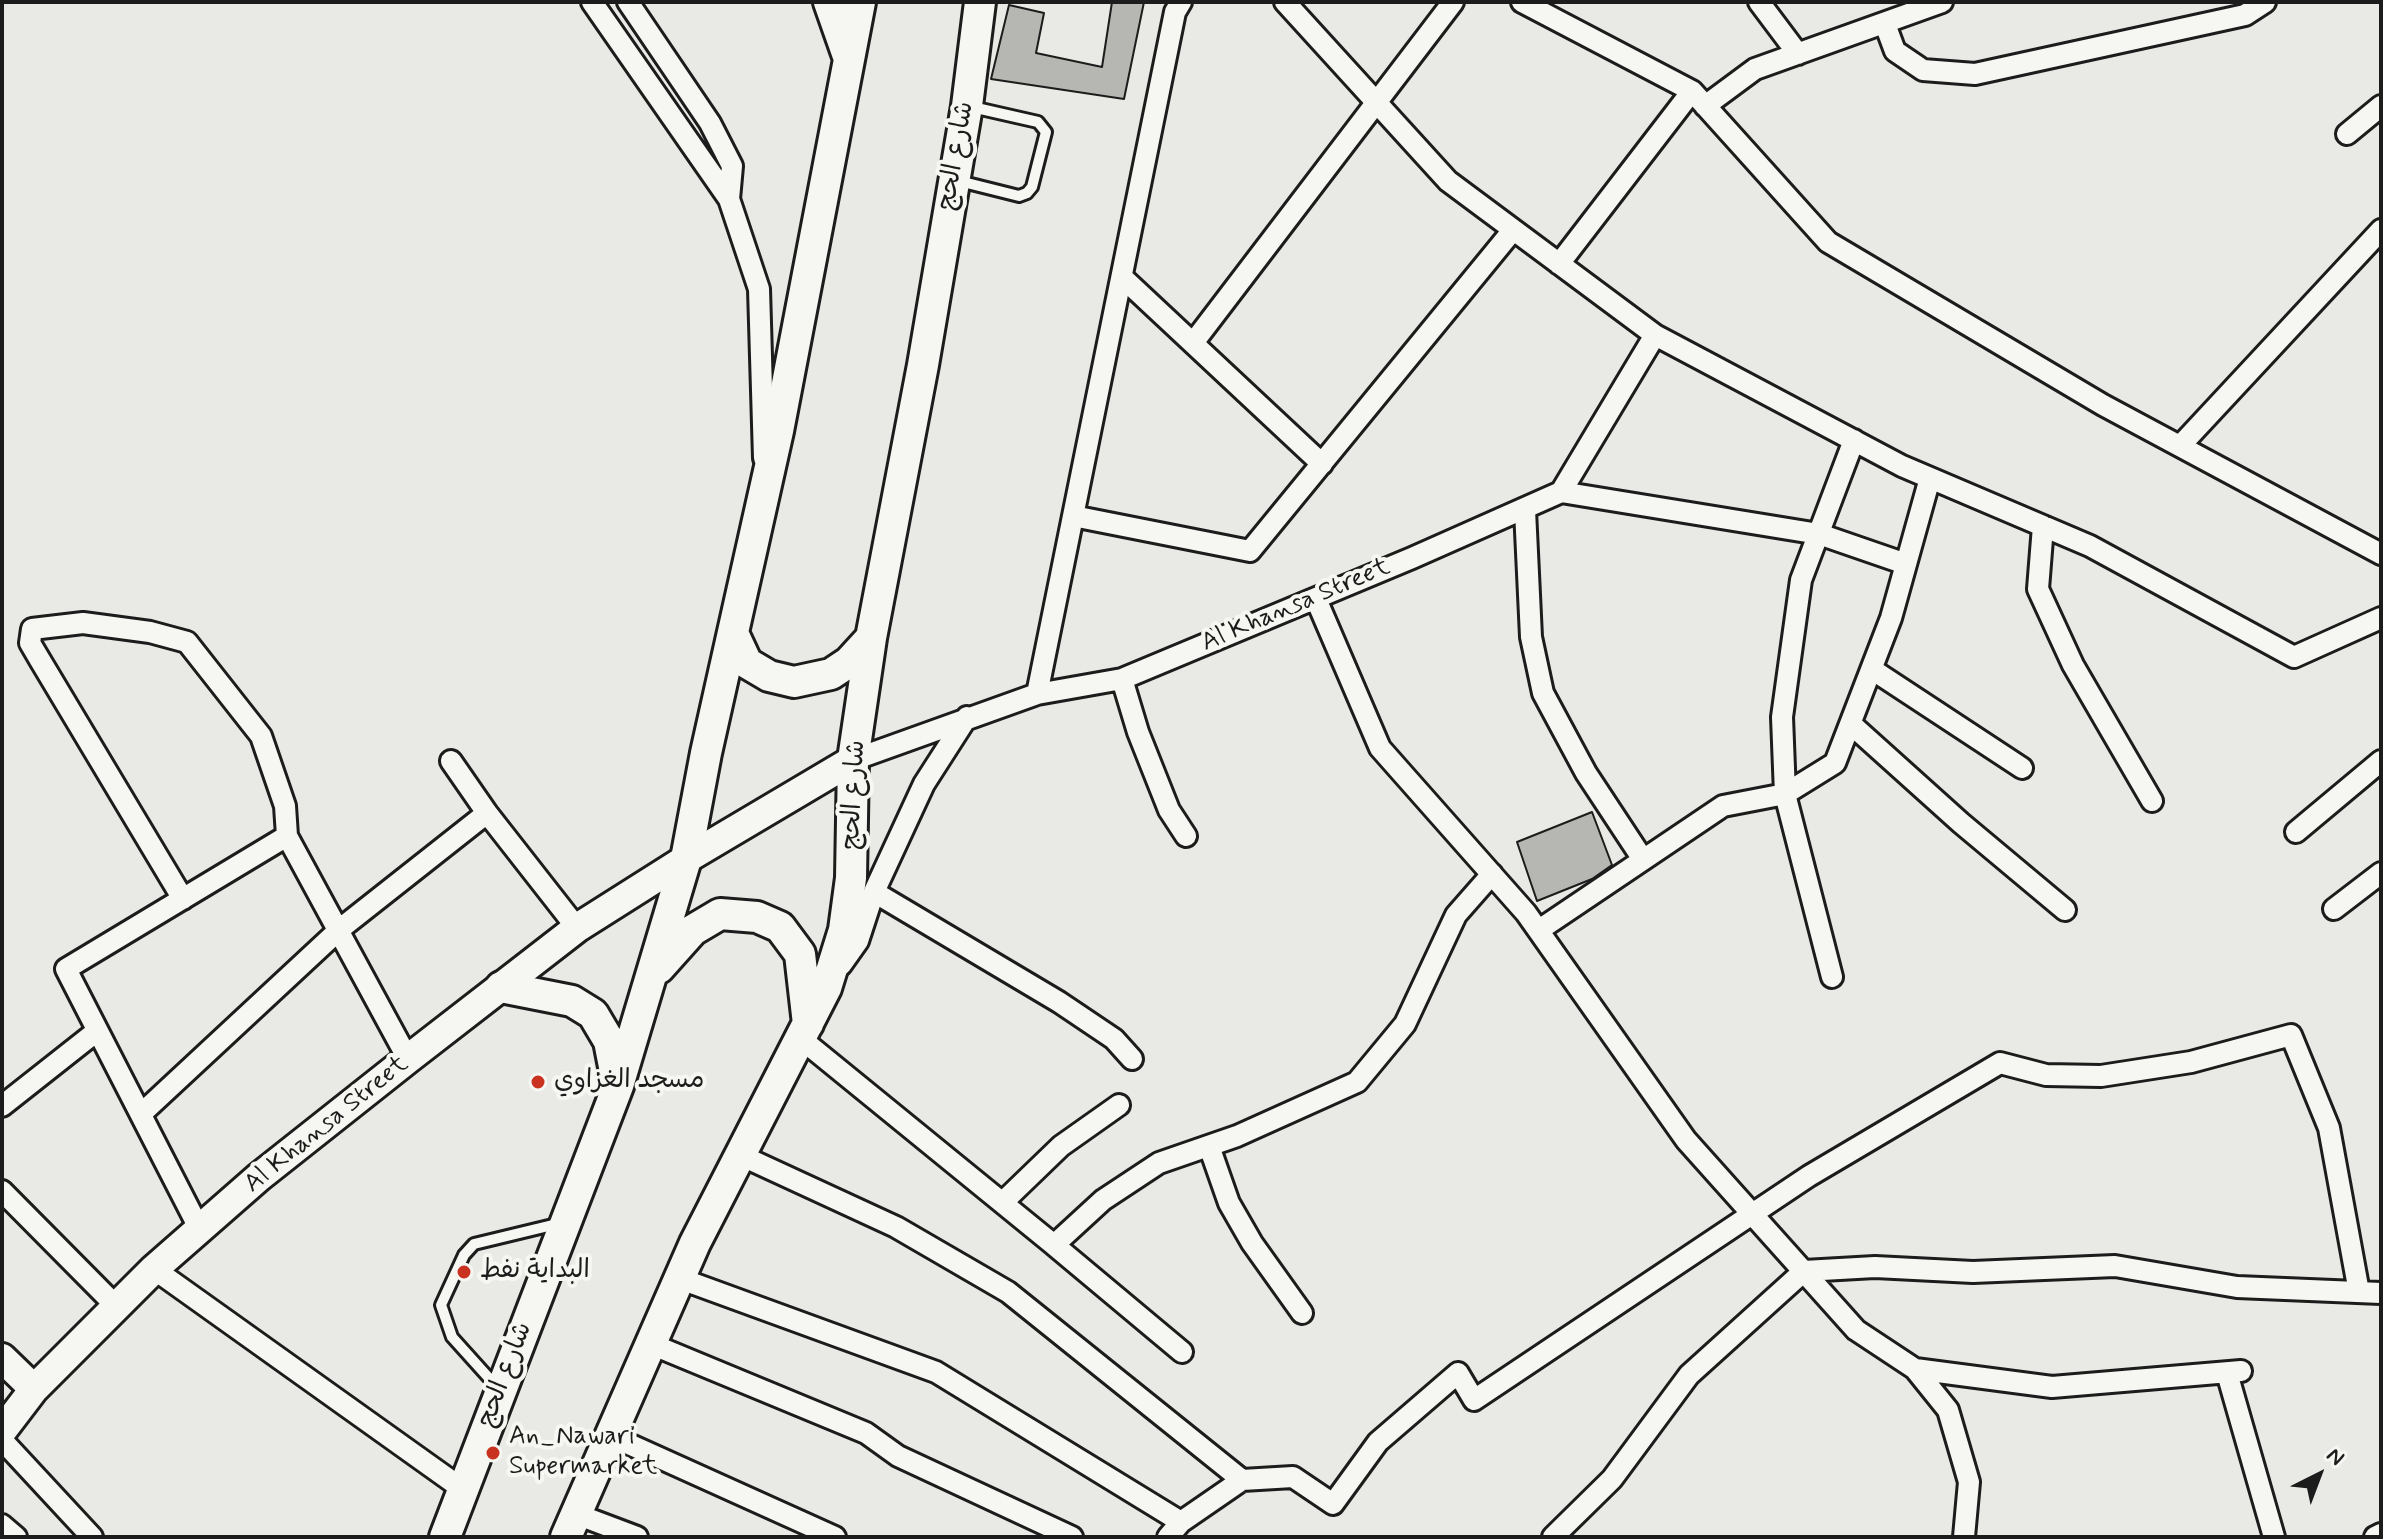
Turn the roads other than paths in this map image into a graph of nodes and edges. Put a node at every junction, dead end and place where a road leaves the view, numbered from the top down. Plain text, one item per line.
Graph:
1 (592, 2) edge
2 (628, 2) edge
3 (829, 2) edge
4 (860, 2) edge
5 (980, 2) edge
6 (1181, 2) edge
7 (1285, 2) edge
8 (1453, 2) edge
9 (1522, 2) edge
10 (1759, 2) edge
11 (1942, 2) edge
12 (2265, 2) edge
13 (1885, 24) junction
14 (1798, 54) junction
15 (849, 59) junction
16 (1699, 98) junction
17 (1375, 102) junction
18 (967, 106) junction
19 (2381, 106) edge
20 (2347, 134) dead end
21 (953, 180) junction
22 (729, 199) junction
23 (1513, 230) junction
24 (2381, 230) edge
25 (1559, 264) junction
26 (1122, 277) junction
27 (1655, 335) junction
28 (1193, 343) junction
29 (1854, 440) junction
30 (2180, 446) junction
31 (1322, 464) junction
32 (1930, 478) junction
33 (766, 481) junction
34 (1561, 492) junction
35 (1525, 510) junction
36 (1073, 516) junction
37 (2043, 526) junction
38 (1819, 534) junction
39 (2381, 554) edge
40 (1906, 564) junction
41 (1316, 599) junction
42 (2381, 618) edge
43 (733, 633) junction
44 (871, 638) junction
45 (1873, 670) junction
46 (1122, 679) junction
47 (1037, 694) junction
48 (967, 717) junction
49 (1852, 725) junction
50 (853, 760) junction
51 (451, 761) dead end
52 (2381, 761) edge
53 (2022, 768) dead end
54 (1785, 794) junction
55 (2152, 801) dead end
56 (487, 813) junction
57 (2296, 832) dead end
58 (287, 836) junction
59 (1186, 836) dead end
60 (1642, 858) junction
61 (686, 859) junction
62 (2381, 873) edge
63 (1492, 874) junction
64 (874, 892) junction
65 (183, 899) junction
66 (2334, 909) dead end
67 (2065, 910) dead end
68 (577, 928) junction
69 (340, 929) junction
70 (1539, 930) junction
71 (653, 974) junction
72 (1832, 977) dead end
73 (501, 987) junction
74 (826, 988) junction
75 (97, 1031) junction
76 (804, 1031) junction
77 (408, 1059) junction
78 (1132, 1059) dead end
79 (618, 1086) junction
80 (1119, 1105) dead end
81 (2, 1106) edge
82 (141, 1114) junction
83 (1209, 1146) junction
84 (740, 1155) junction
85 (2, 1191) edge
86 (1004, 1201) junction
87 (1753, 1215) junction
88 (567, 1222) junction
89 (200, 1230) junction
90 (1054, 1245) junction
91 (154, 1269) junction
92 (1804, 1271) junction
93 (681, 1279) junction
94 (2359, 1292) junction
95 (2381, 1293) edge
96 (116, 1306) junction
97 (1302, 1313) dead end
98 (651, 1344) junction
99 (1182, 1352) dead end
100 (2, 1358) edge
101 (1915, 1369) junction
102 (34, 1389) junction
103 (501, 1390) junction
104 (2, 1431) edge
105 (611, 1436) junction
106 (2, 1440) edge
107 (1242, 1480) junction
108 (461, 1488) junction
109 (2, 1525) edge
110 (571, 1525) edge
111 (1174, 1529) edge
112 (2381, 1534) edge
113 (16, 1537) edge
114 (92, 1537) edge
115 (445, 1537) edge
116 (637, 1537) edge
117 (835, 1537) edge
118 (1072, 1537) edge
119 (1553, 1537) edge
120 (1964, 1537) edge
121 (2274, 1537) edge
122 (2375, 1537) edge

1 - 22 street
2 - 22 street
3 - 15 main road
4 - 15 main road, شارع الحج
5 - 18 main road, شارع الحج
6 - 26 street
7 - 17 street
8 - 17 street
9 - 16 street
10 - 14 street
11 - 13 street
12 - 13 street
13 - 14 street
14 - 16 street
15 - 33 main road, شارع الحج
16 - 25 street
16 - 30 street
17 - 23 street
17 - 28 street
18 - 21 main road, شارع الحج
18 - 21 lane
19 - 20 street
21 - 44 main road, شارع الحج
22 - 33 street
23 - 25 street
23 - 31 street
24 - 30 street
25 - 27 street
26 - 28 street
26 - 36 street
27 - 29 street
27 - 34 street
28 - 31 street
29 - 32 street
29 - 38 street
30 - 39 street
31 - 36 street
32 - 37 street
32 - 40 street
33 - 43 main road, شارع الحج
34 - 35 street, Al Khansa Street
34 - 38 street
35 - 41 street, Al Khansa Street
35 - 60 street
36 - 47 street
37 - 42 street
37 - 55 street
38 - 40 street
38 - 54 street
40 - 45 street
41 - 46 street, Al Khansa Street
41 - 63 street
43 - 44 main road
43 - 61 main road, شارع الحج
44 - 50 main road, شارع الحج
45 - 49 street
45 - 53 street
46 - 47 street, Al Khansa Street
46 - 59 street
47 - 48 street, Al Khansa Street
48 - 50 street, Al Khansa Street
48 - 64 street
49 - 54 street
49 - 67 street
50 - 61 street, Al Khansa Street
50 - 74 main road, شارع الحج
51 - 56 street
52 - 57 street
54 - 60 street
54 - 72 street
56 - 68 street
56 - 69 street
58 - 65 street
58 - 65 street
58 - 69 street
60 - 70 street
61 - 68 street, Al Khansa Street
61 - 71 main road, شارع الحج
62 - 66 street
63 - 70 street
63 - 83 street
64 - 74 street
64 - 78 street
65 - 75 street
68 - 73 street, Al Khansa Street
69 - 77 street
69 - 82 street
70 - 87 street
71 - 76 main road
71 - 79 main road, شارع الحج
73 - 77 street, Al Khansa Street
73 - 79 main road
74 - 76 main road, شارع الحج
75 - 81 street
75 - 82 street
76 - 84 main road, شارع الحج
76 - 86 street
77 - 89 street, Al Khansa Street
79 - 88 main road, شارع الحج
80 - 86 street
82 - 89 street
83 - 90 street
83 - 97 street
84 - 93 main road, شارع الحج
84 - 107 street
85 - 96 street
86 - 90 street
87 - 92 street
87 - 94 street
87 - 107 street
88 - 103 main road, شارع الحج
88 - 103 lane
89 - 91 street, Al Khansa Street
90 - 99 street
91 - 96 street, Al Khansa Street
91 - 108 street
92 - 94 street
92 - 101 street
92 - 119 street
93 - 98 main road, شارع الحج
93 - 111 street
94 - 95 street
96 - 102 street, Al Khansa Street
98 - 105 main road, شارع الحج
98 - 118 street
100 - 102 street
101 - 120 street
101 - 121 street
102 - 104 street, Al Khansa Street
103 - 108 main road, شارع الحج
105 - 110 main road, شارع الحج
105 - 117 street
106 - 114 street
107 - 111 street
108 - 115 main road, شارع الحج
109 - 113 street
110 - 116 street
112 - 122 street

